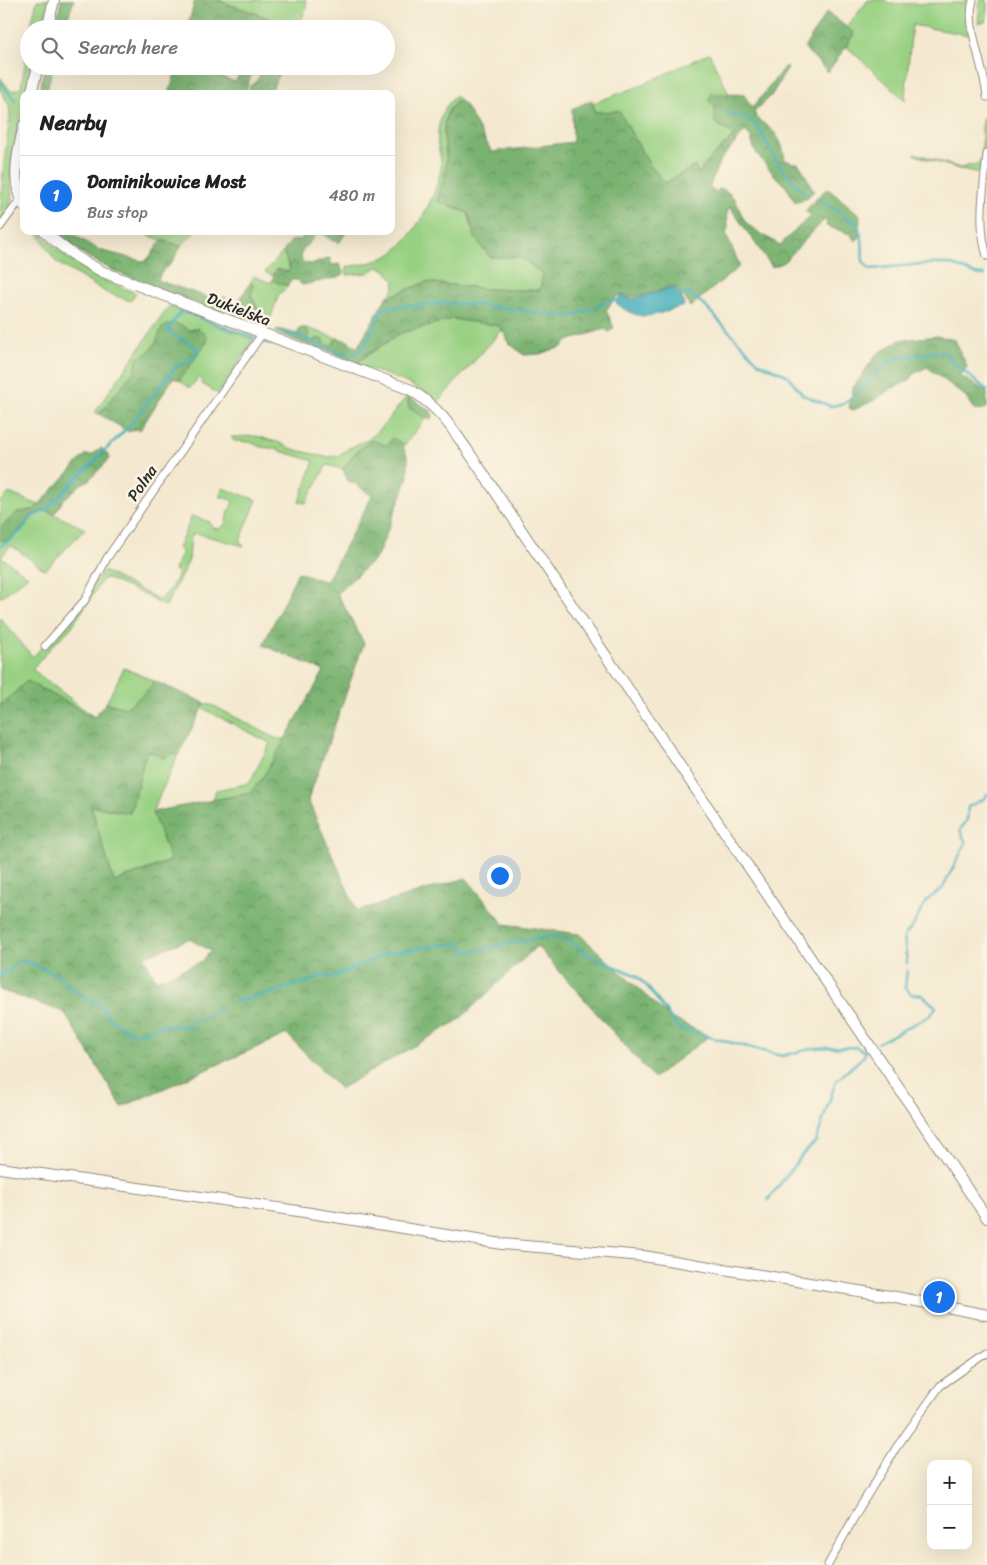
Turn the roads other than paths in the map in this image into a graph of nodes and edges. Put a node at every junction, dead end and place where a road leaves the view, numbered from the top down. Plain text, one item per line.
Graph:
1 (54, 0) edge
2 (973, 0) edge
3 (49, 20) edge
4 (36, 75) edge
5 (32, 90) edge
6 (987, 97) edge
7 (20, 144) edge
8 (987, 154) edge
9 (20, 194) edge
10 (20, 205) edge
11 (0, 227) edge
12 (48, 235) edge
13 (987, 256) edge
14 (262, 334) junction
15 (45, 646) dead end
16 (0, 1168) edge
17 (987, 1218) edge
18 (987, 1315) edge
19 (987, 1354) edge
20 (828, 1565) edge

1 - 3 main road
2 - 6 street
4 - 5 main road
7 - 9 main road
8 - 13 street
10 - 11 street
12 - 14 main road, Dukielska
14 - 15 street, Polna
14 - 17 main road, Dukielska
16 - 18 main road
19 - 20 street

